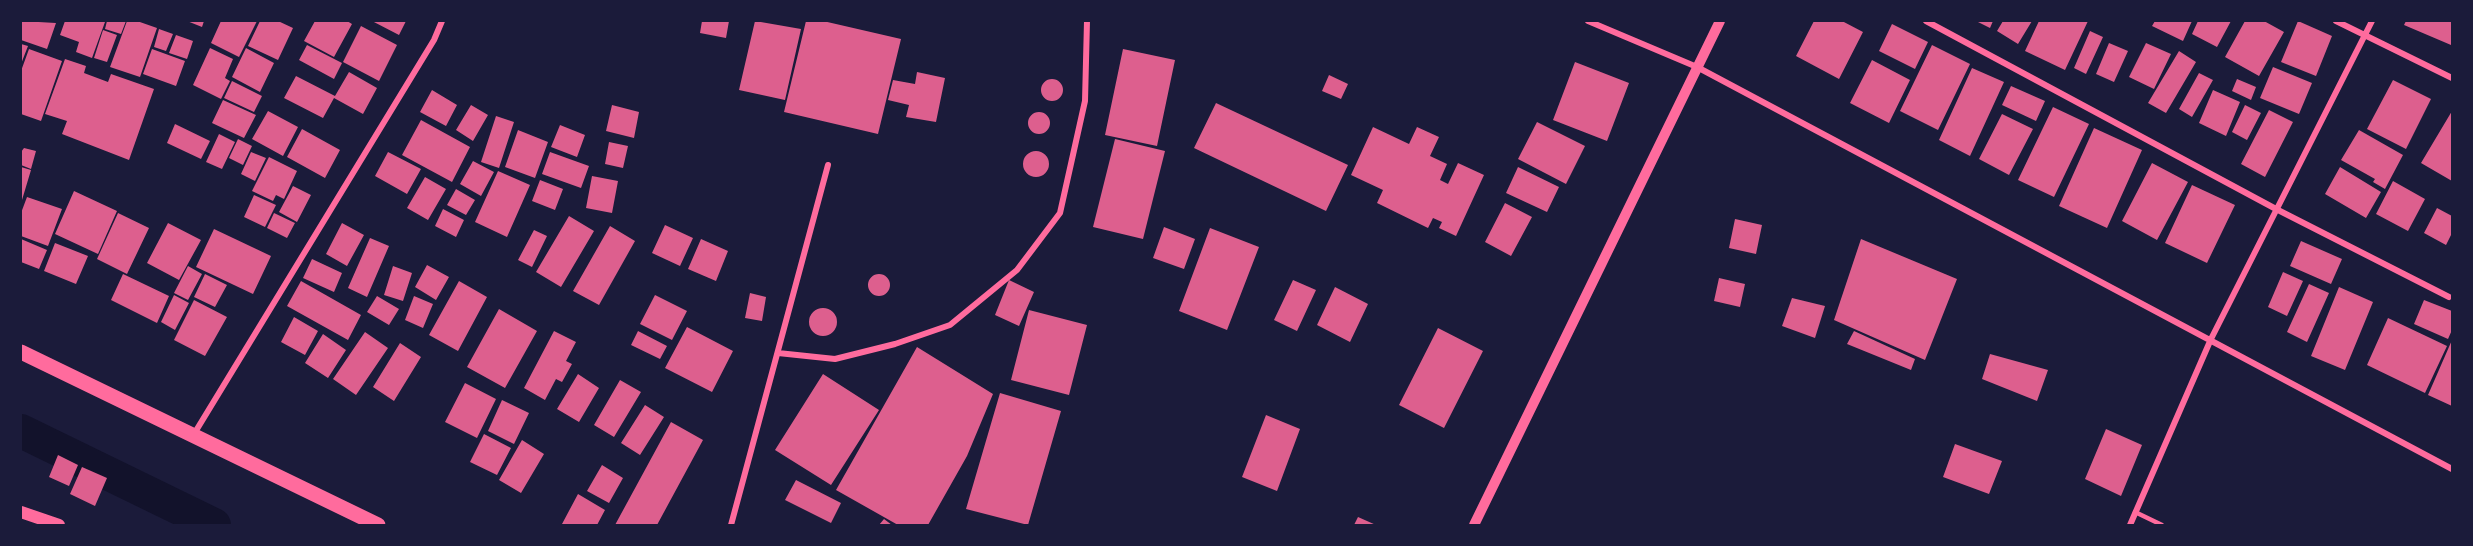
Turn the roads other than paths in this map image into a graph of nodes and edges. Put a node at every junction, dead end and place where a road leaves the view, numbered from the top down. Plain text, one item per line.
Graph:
1 (442, 21) edge
2 (1088, 21) edge
3 (1588, 21) edge
4 (1720, 21) edge
5 (1926, 21) edge
6 (2336, 21) edge
7 (2372, 21) edge
8 (2365, 35) junction
9 (1697, 67) junction
10 (2452, 78) edge
11 (828, 165) dead end
12 (2276, 209) junction
13 (2449, 297) dead end
14 (2211, 339) junction
15 (21, 352) edge
16 (778, 352) junction
17 (194, 434) junction
18 (2452, 469) edge
19 (21, 512) edge
20 (2135, 512) junction
21 (59, 525) edge
22 (378, 525) edge
23 (730, 525) edge
24 (1474, 525) edge
25 (2130, 525) edge
26 (2162, 525) edge

1 - 17 street
2 - 16 street
3 - 9 street
4 - 9 street
5 - 12 street
6 - 8 street
7 - 8 street
8 - 10 street
8 - 12 street
9 - 14 street
9 - 24 street
11 - 16 street
12 - 13 street
12 - 14 street
14 - 18 street
14 - 20 street
15 - 17 main road
16 - 23 street
17 - 22 main road
19 - 21 main road
20 - 25 street
20 - 26 lane

